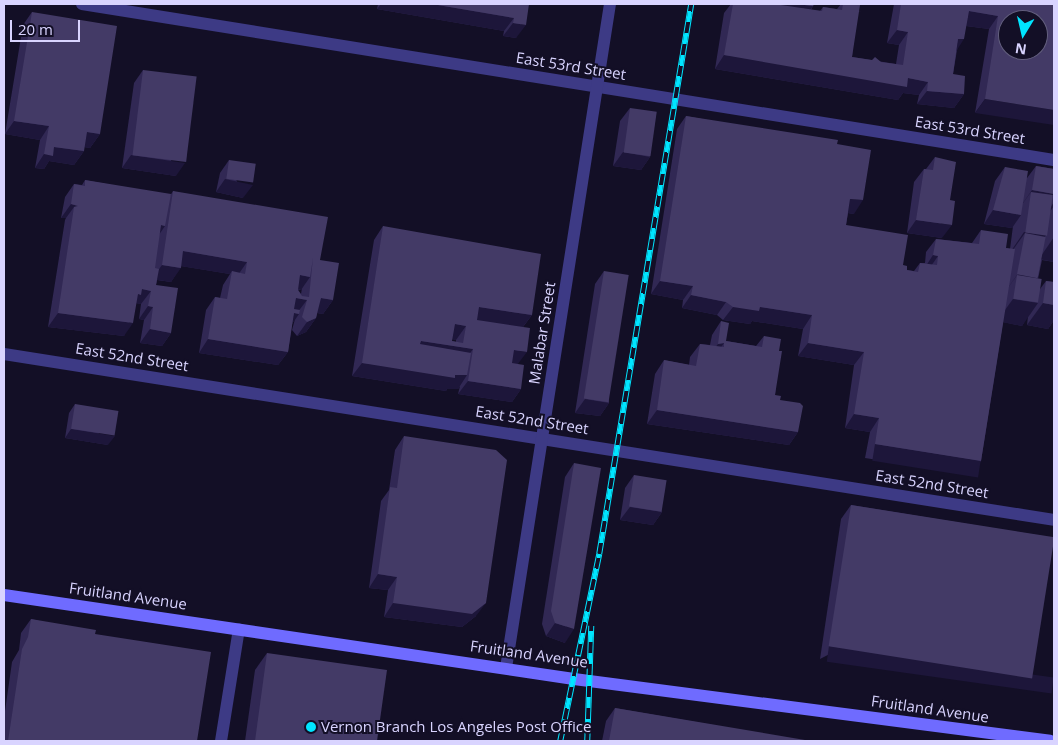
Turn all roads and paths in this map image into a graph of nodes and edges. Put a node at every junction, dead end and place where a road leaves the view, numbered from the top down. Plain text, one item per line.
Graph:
1 (82, 4) edge
2 (610, 4) edge
3 (597, 87) junction
4 (1054, 160) edge
5 (4, 354) edge
6 (542, 438) junction
7 (1054, 520) edge
8 (4, 595) edge
9 (239, 629) junction
10 (506, 668) junction
11 (221, 741) edge
12 (1050, 741) edge

1 - 3 street, East 53rd Street
2 - 3 street, Malabar Street
3 - 4 street, East 53rd Street
3 - 6 street, Malabar Street
5 - 6 street, East 52nd Street
6 - 7 street, East 52nd Street
6 - 10 street, Malabar Street
8 - 9 street, Fruitland Avenue
9 - 10 street, Fruitland Avenue
9 - 11 street
10 - 12 street, Fruitland Avenue

